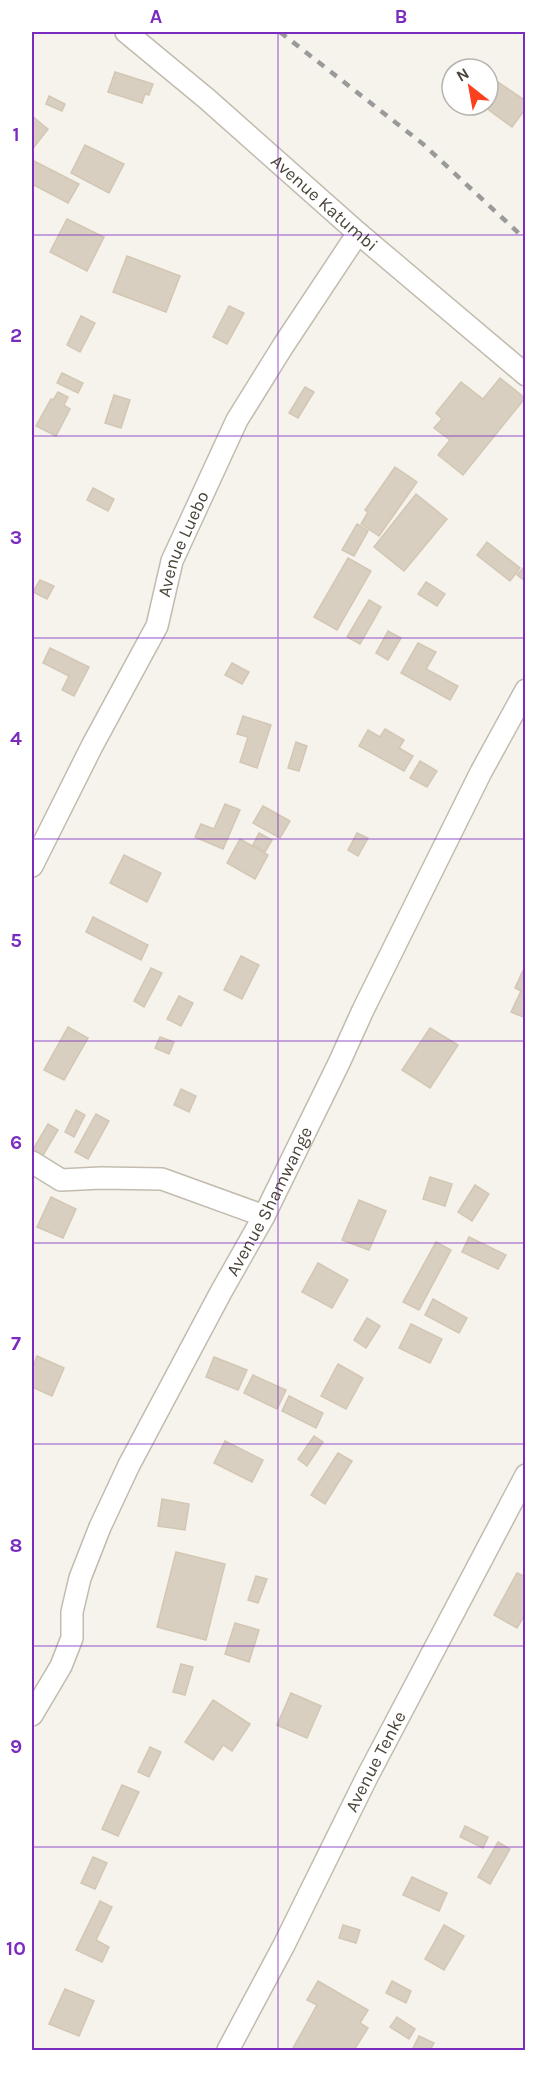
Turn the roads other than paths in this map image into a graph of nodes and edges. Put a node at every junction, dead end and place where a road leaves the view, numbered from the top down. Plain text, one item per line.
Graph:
1 (126, 32) edge
2 (358, 233) junction
3 (525, 375) edge
4 (525, 690) edge
5 (32, 866) edge
6 (32, 1162) edge
7 (264, 1216) junction
8 (525, 1475) edge
9 (32, 1715) edge
10 (228, 2050) edge

1 - 2 street, Avenue Katumbi
2 - 3 street, Avenue Katumbi
2 - 5 street, Avenue Luebo
4 - 7 street, Avenue Shamwange
6 - 7 street
7 - 9 street, Avenue Shamwange
8 - 10 street, Avenue Tenke

